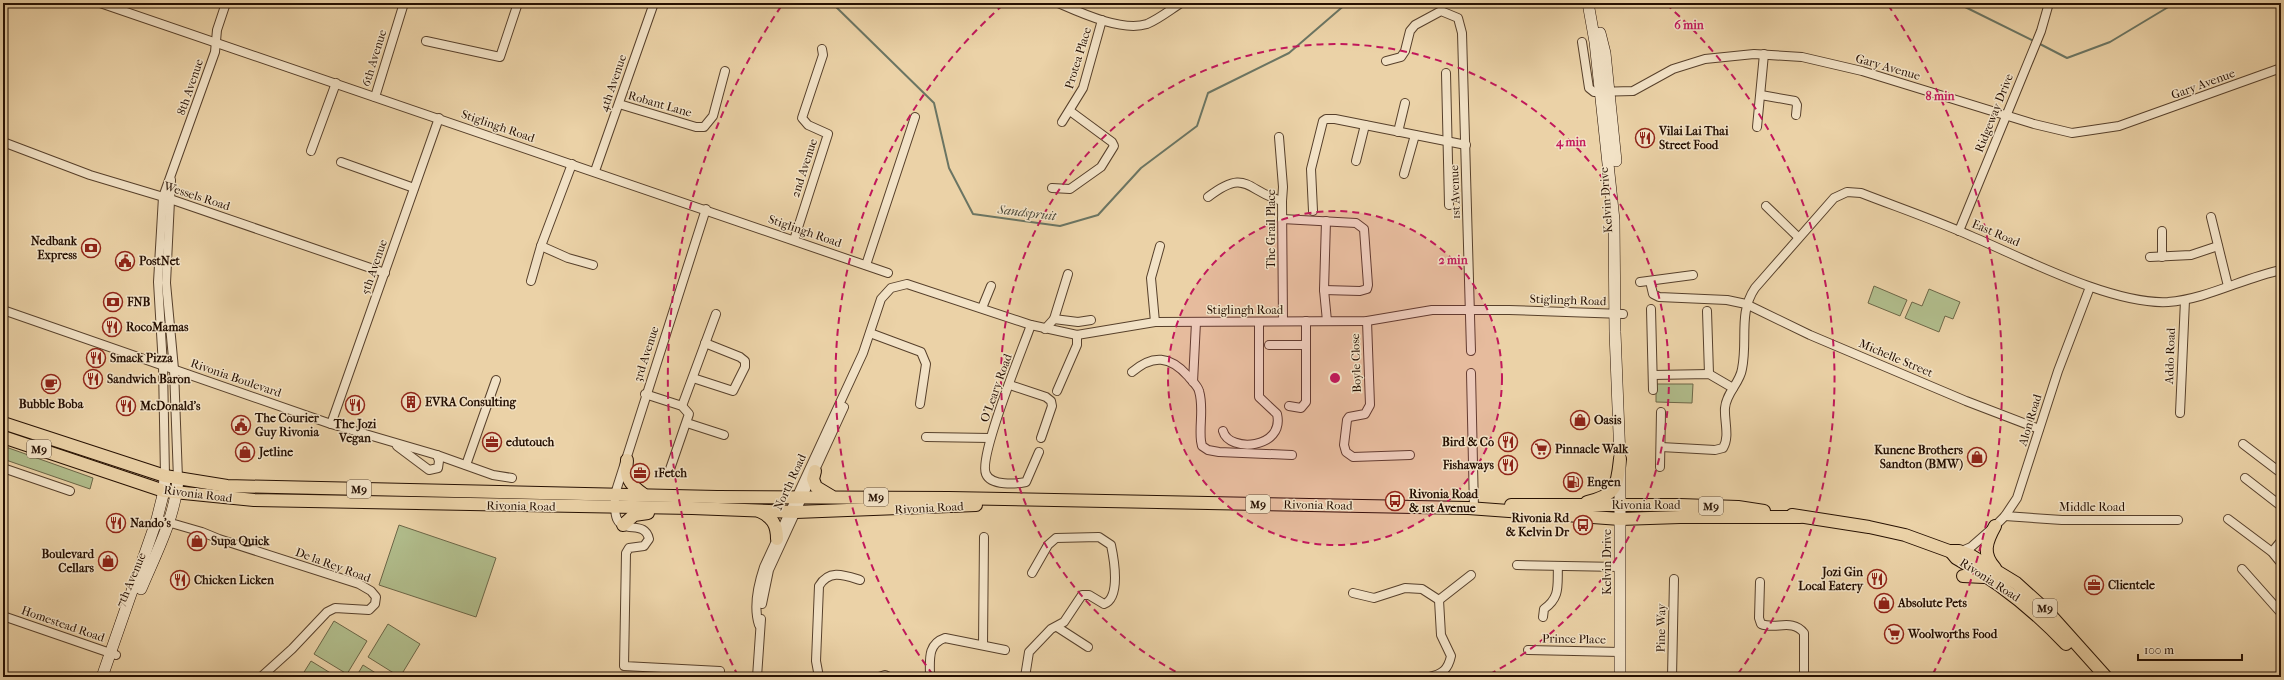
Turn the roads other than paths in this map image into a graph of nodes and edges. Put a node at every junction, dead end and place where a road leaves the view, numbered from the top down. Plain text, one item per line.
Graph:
1 (100, 3) edge
2 (226, 3) edge
3 (404, 3) edge
4 (518, 3) edge
5 (654, 3) edge
6 (1058, 3) edge
7 (1181, 3) edge
8 (1589, 3) edge
9 (2049, 3) edge
10 (1102, 20) junction
11 (426, 41) dead end
12 (216, 42) junction
13 (1582, 42) dead end
14 (822, 48) dead end
15 (1764, 54) junction
16 (1386, 61) dead end
17 (2281, 68) edge
18 (725, 71) dead end
19 (1446, 73) dead end
20 (336, 83) junction
21 (1605, 93) junction
22 (1761, 95) junction
23 (375, 97) junction
24 (619, 104) junction
25 (1405, 104) dead end
26 (1070, 110) junction
27 (1796, 115) dead end
28 (2005, 115) junction
29 (915, 116) dead end
30 (439, 118) junction
31 (1062, 122) dead end
32 (1365, 125) junction
33 (1757, 127) dead end
34 (1398, 132) junction
35 (1415, 135) junction
36 (1280, 137) dead end
37 (3, 142) edge
38 (1448, 142) junction
39 (1466, 145) junction
40 (311, 151) dead end
41 (1356, 161) dead end
42 (341, 162) dead end
43 (572, 164) junction
44 (595, 171) junction
45 (1404, 174) dead end
46 (414, 188) junction
47 (1052, 188) dead end
48 (1208, 197) dead end
49 (166, 198) junction
50 (1282, 201) junction
51 (1448, 205) dead end
52 (1766, 206) dead end
53 (706, 210) junction
54 (1313, 212) dead end
55 (2211, 217) dead end
56 (1282, 219) junction
57 (1326, 221) junction
58 (1959, 231) junction
59 (2162, 231) dead end
60 (1798, 237) junction
61 (794, 240) junction
62 (541, 246) junction
63 (1160, 246) dead end
64 (2218, 246) junction
65 (2162, 256) junction
66 (2150, 257) dead end
67 (866, 264) junction
68 (593, 265) dead end
69 (2281, 270) edge
70 (888, 272) dead end
71 (385, 273) junction
72 (1068, 274) dead end
73 (1693, 275) dead end
74 (531, 281) dead end
75 (1650, 281) junction
76 (158, 282) junction
77 (1640, 282) dead end
78 (166, 283) junction
79 (990, 286) dead end
80 (2228, 286) junction
81 (2090, 287) junction
82 (1324, 290) junction
83 (881, 299) joint
84 (2185, 300) junction
85 (1746, 304) junction
86 (982, 308) junction
87 (1651, 309) dead end
88 (3, 310) edge
89 (1471, 310) junction
90 (1707, 310) dead end
91 (1619, 313) junction
92 (716, 314) dead end
93 (1054, 319) junction
94 (1091, 320) dead end
95 (1283, 321) junction
96 (1306, 321) junction
97 (1327, 321) junction
98 (1367, 321) junction
99 (1155, 322) junction
100 (1196, 322) junction
101 (1259, 322) junction
102 (1030, 325) junction
103 (1045, 329) junction
104 (870, 333) junction
105 (1077, 335) junction
106 (705, 343) junction
107 (1269, 345) dead end
108 (1306, 345) junction
109 (1471, 350) dead end
110 (863, 354) junction
111 (163, 366) junction
112 (174, 369) junction
113 (1132, 372) dead end
114 (1471, 374) dead end
115 (1709, 374) junction
116 (1653, 375) junction
117 (693, 378) junction
118 (496, 380) dead end
119 (1193, 382) junction
120 (1010, 385) junction
121 (1733, 388) junction
122 (1653, 390) dead end
123 (1057, 391) dead end
124 (646, 394) junction
125 (920, 404) dead end
126 (682, 406) junction
127 (1289, 406) dead end
128 (1661, 412) dead end
129 (2180, 413) dead end
130 (3, 423) edge
131 (687, 423) junction
132 (331, 424) junction
133 (2039, 429) junction
134 (1223, 431) dead end
135 (724, 435) dead end
136 (3, 437) edge
137 (926, 437) dead end
138 (990, 438) junction
139 (1041, 438) dead end
140 (394, 443) junction
141 (2243, 444) dead end
142 (1661, 447) junction
143 (1039, 452) dead end
144 (437, 455) junction
145 (1292, 455) dead end
146 (1410, 455) dead end
147 (1620, 459) junction
148 (627, 460) junction
149 (466, 465) junction
150 (1660, 466) dead end
151 (3, 468) edge
152 (816, 470) junction
153 (669, 472) dead end
154 (2281, 472) edge
155 (166, 476) junction
156 (512, 478) dead end
157 (2245, 478) dead end
158 (178, 479) junction
159 (70, 491) dead end
160 (164, 491) junction
161 (177, 493) junction
162 (615, 494) junction
163 (643, 494) junction
164 (799, 497) junction
165 (835, 497) junction
166 (1049, 500) junction
167 (1573, 505) junction
168 (1620, 506) junction
169 (2281, 506) edge
170 (615, 507) junction
171 (692, 508) junction
172 (1472, 508) junction
173 (758, 511) junction
174 (792, 512) junction
175 (2005, 516) junction
176 (1800, 517) junction
177 (157, 519) junction
178 (2228, 519) dead end
179 (1620, 520) junction
180 (2178, 520) dead end
181 (169, 523) junction
182 (623, 525) junction
183 (1995, 526) junction
184 (984, 537) dead end
185 (777, 539) junction
186 (2281, 541) edge
187 (2272, 552) junction
188 (1962, 554) junction
189 (2281, 563) edge
190 (1516, 565) dead end
191 (1558, 566) junction
192 (1620, 567) junction
193 (2242, 569) dead end
194 (1032, 573) dead end
195 (1994, 575) junction
196 (1471, 576) dead end
197 (1963, 576) dead end
198 (1674, 578) dead end
199 (860, 580) dead end
200 (1760, 582) dead end
201 (1353, 594) dead end
202 (1439, 600) junction
203 (2281, 613) edge
204 (3, 616) edge
205 (1543, 616) dead end
206 (759, 625) junction
207 (1057, 626) junction
208 (983, 645) junction
209 (1088, 647) dead end
210 (1006, 650) dead end
211 (1528, 650) dead end
212 (1620, 652) junction
213 (113, 654) junction
214 (720, 671) dead end
215 (102, 677) edge
216 (107, 677) edge
217 (261, 677) edge
218 (757, 677) edge
219 (819, 677) edge
220 (879, 677) edge
221 (890, 677) edge
222 (930, 677) edge
223 (1025, 677) edge
224 (1429, 677) edge
225 (1620, 677) edge
226 (1672, 677) edge
227 (1804, 677) edge
228 (2096, 677) edge
229 (2106, 677) edge

1 - 12 street, Stiglingh Road
2 - 12 street, 8th Avenue
3 - 23 street, 6th Avenue
4 - 11 street
5 - 24 street, 4th Avenue
6 - 10 street
7 - 10 street
8 - 21 main road, Kelvin Drive
9 - 28 street, Ridgeway Drive
10 - 26 street, Protea Place
12 - 20 street, Stiglingh Road
12 - 49 street, 8th Avenue
13 - 21 street
14 - 61 street, 2nd Avenue
15 - 21 street, Gary Avenue
15 - 22 street
15 - 28 street, Gary Avenue
16 - 39 street, 1st Avenue
17 - 28 street, Gary Avenue
18 - 24 street, Robant Lane
19 - 38 street
20 - 23 street, Stiglingh Road
20 - 40 street
21 - 91 main road, Kelvin Drive
22 - 27 street
22 - 33 street
23 - 30 street, Stiglingh Road
24 - 44 street, 4th Avenue
25 - 34 street
26 - 31 street, Protea Place
26 - 47 street
28 - 58 street, Ridgeway Drive
29 - 67 street
30 - 43 street, Stiglingh Road
30 - 46 street, 5th Avenue
32 - 34 street
32 - 41 street
32 - 54 street
34 - 35 street
35 - 38 street
35 - 45 street
36 - 50 street, The Grail Place
37 - 49 street, Wessels Road
38 - 39 street
38 - 51 street
39 - 89 street, 1st Avenue
42 - 46 street
43 - 44 street, Stiglingh Road
43 - 62 street
44 - 53 street, Stiglingh Road
46 - 71 street, 5th Avenue
48 - 50 street
49 - 71 street, Wessels Road
49 - 76 street
49 - 78 street
50 - 56 street, The Grail Place
52 - 60 street
53 - 61 street, Stiglingh Road
53 - 124 street, 3rd Avenue
55 - 64 street
56 - 57 street
56 - 95 street, The Grail Place
57 - 82 street
57 - 82 street
58 - 60 street, East Road
58 - 81 street, East Road
59 - 65 street
60 - 85 street, East Road
61 - 67 street, Stiglingh Road
62 - 68 street
62 - 74 street
63 - 99 street
64 - 65 street
64 - 80 street
65 - 66 street
67 - 70 street, Stiglingh Road
69 - 80 street, East Road
71 - 132 street, 5th Avenue
72 - 93 street
73 - 75 street
75 - 77 street
75 - 85 street, Michelle Street
76 - 78 street
76 - 111 street
78 - 112 street
79 - 86 street
80 - 84 street, East Road
81 - 84 street, East Road
81 - 133 street, Alon Road
82 - 97 street
83 - 86 street, Stiglingh Road
83 - 104 street, North Road
84 - 129 street, Addo Road
85 - 121 street
85 - 133 street, Michelle Street
86 - 102 street, Stiglingh Road
87 - 116 street
88 - 111 street, Rivonia Boulevard
89 - 91 street, Stiglingh Road
89 - 98 street, Stiglingh Road
89 - 109 street, 1st Avenue
90 - 115 street
91 - 147 main road, Kelvin Drive
92 - 106 street
93 - 94 street
93 - 103 street
95 - 96 street, Stiglingh Road
95 - 101 street, Stiglingh Road
96 - 97 street, Stiglingh Road
96 - 108 street
97 - 98 street, Stiglingh Road
98 - 146 street, Boyle Close
99 - 100 street, Stiglingh Road
99 - 105 street, Stiglingh Road
100 - 101 street, Stiglingh Road
100 - 119 street
101 - 134 street
102 - 103 street, Stiglingh Road
102 - 120 street, O'Leary Road
103 - 105 street, Stiglingh Road
104 - 110 street, North Road
104 - 125 street
105 - 123 street
106 - 117 street
106 - 117 street
107 - 108 street
108 - 127 street
110 - 152 street, North Road
110 - 164 street, North Road
111 - 112 street, Rivonia Boulevard
111 - 155 street
112 - 132 street, Rivonia Boulevard
112 - 158 street
113 - 119 street
114 - 172 street
115 - 116 street
115 - 121 street
116 - 122 street
117 - 126 street
118 - 149 street
119 - 145 street
120 - 138 street, O'Leary Road
120 - 139 street
121 - 142 street
124 - 126 street
124 - 148 street, 3rd Avenue
126 - 131 street
128 - 142 street
130 - 155 main road, Rivonia Road / M9
131 - 135 street
131 - 153 street
132 - 140 street, Rivonia Boulevard
133 - 175 street, Alon Road
136 - 160 main road, Rivonia Road / M9
137 - 138 street
138 - 143 street, O'Leary Road
140 - 144 street, Rivonia Boulevard
140 - 144 street, Rivonia Boulevard
141 - 154 street
142 - 150 street
144 - 149 street, Rivonia Boulevard
147 - 167 main road
147 - 168 main road, Kelvin Drive
148 - 162 street, 3rd Avenue
148 - 163 main road
149 - 156 street, Rivonia Boulevard
151 - 159 street
152 - 164 street, North Road
152 - 165 main road
155 - 158 main road, Rivonia Road / M9
155 - 160 main road, 7th Avenue
157 - 169 street
158 - 161 main road, 7th Avenue
158 - 162 main road, Rivonia Road / M9
160 - 161 main road, Rivonia Road / M9
160 - 177 main road, 7th Avenue
161 - 170 main road, Rivonia Road / M9
161 - 181 main road, 7th Avenue
162 - 163 main road, Rivonia Road / M9
162 - 170 street, 3rd Avenue
163 - 164 main road, Rivonia Road / M9
164 - 165 main road, Rivonia Road / M9
164 - 174 street, North Road
165 - 166 main road, Rivonia Road / M9
166 - 172 main road, Rivonia Road / M9
166 - 174 main road, Rivonia Road / M9
167 - 168 main road, Rivonia Road / M9
167 - 172 main road, Rivonia Road / M9
168 - 176 main road, Rivonia Road / M9
168 - 179 main road, Kelvin Drive
170 - 171 main road, Rivonia Road / M9
170 - 182 street
171 - 173 main road, Rivonia Road / M9
171 - 182 main road
172 - 179 main road, Rivonia Road / M9
173 - 174 main road, Rivonia Road / M9
173 - 185 main road
174 - 185 street, North Road
174 - 206 street, North Road
175 - 180 street, Middle Road
175 - 183 street, Alon Road
176 - 179 main road, Rivonia Road / M9
176 - 188 main road, Rivonia Road / M9
177 - 181 street, De la Rey Road
177 - 213 main road, 7th Avenue
178 - 187 street
179 - 192 main road, Kelvin Drive
181 - 213 main road, 7th Avenue
181 - 217 street, De la Rey Road
182 - 214 street
183 - 188 street, Alon Road
183 - 195 main road
184 - 208 street
185 - 206 street, North Road
186 - 187 street
187 - 189 street
188 - 195 main road, Rivonia Road / M9
190 - 191 street
191 - 192 street
191 - 205 street
192 - 212 main road, Kelvin Drive
193 - 203 street
194 - 207 street
195 - 197 main road
195 - 228 main road, Rivonia Road / M9
195 - 229 main road, Rivonia Road / M9
196 - 202 street
198 - 226 street, Pine Way
199 - 219 street
200 - 227 street
201 - 202 street
202 - 224 street
204 - 213 street, Homestead Road
206 - 218 street, North Road
207 - 209 street
207 - 223 street
208 - 210 street
208 - 222 street
211 - 212 street, Prince Place
212 - 225 main road, Kelvin Drive
213 - 215 main road, 7th Avenue
213 - 216 main road, 7th Avenue
220 - 221 street

